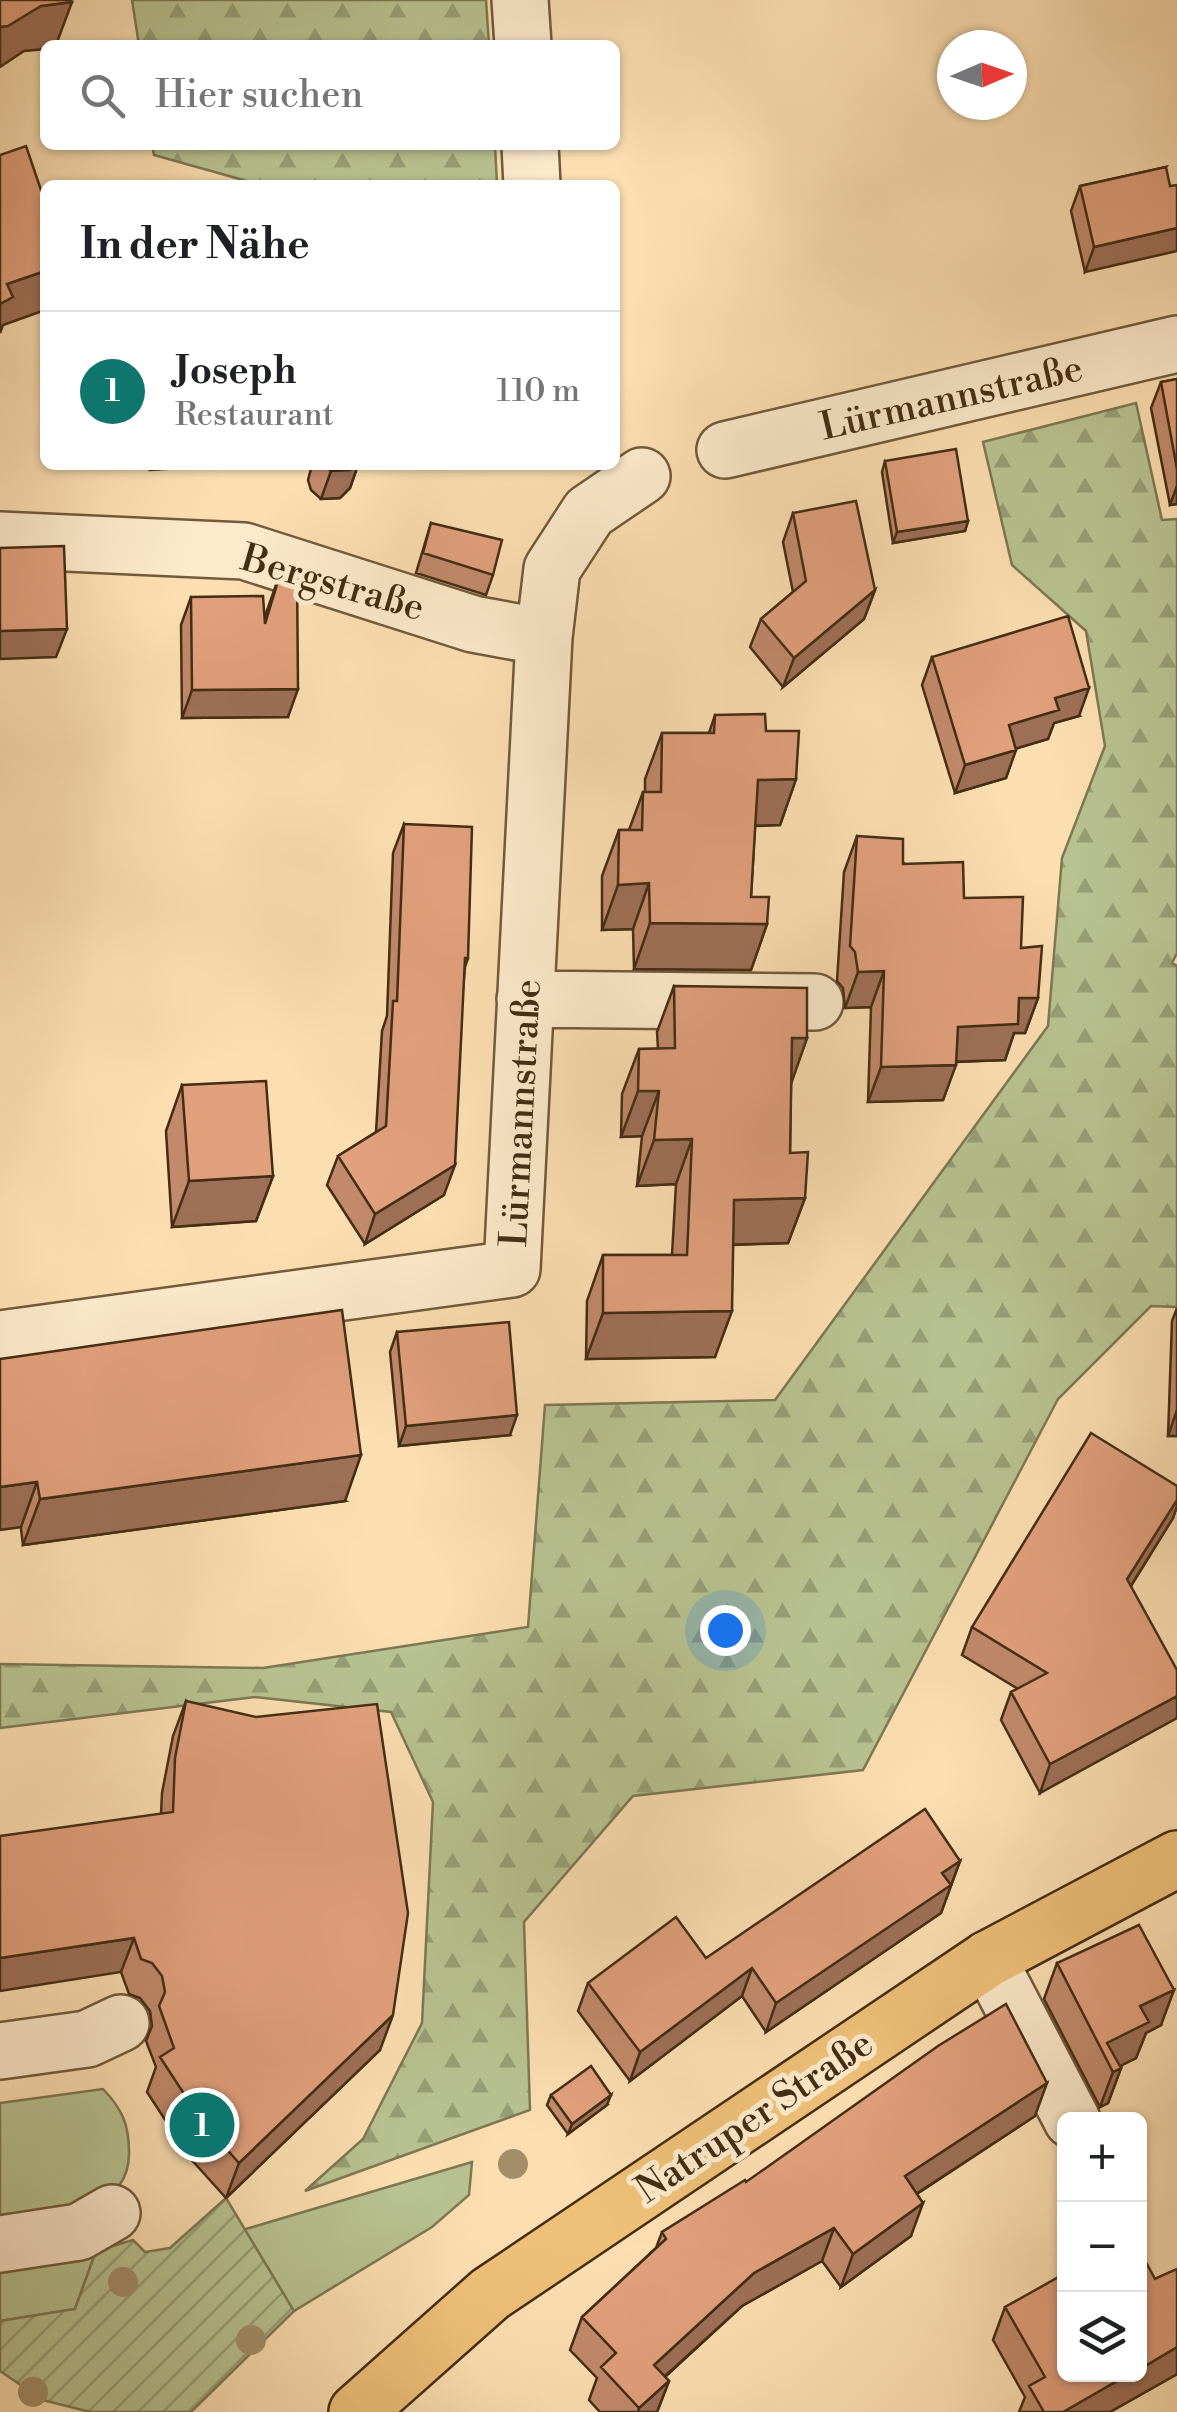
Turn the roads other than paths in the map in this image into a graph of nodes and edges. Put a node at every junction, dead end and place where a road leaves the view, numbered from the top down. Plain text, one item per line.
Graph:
1 (520, 0) edge
2 (523, 40) edge
3 (530, 150) edge
4 (532, 180) edge
5 (1177, 344) edge
6 (725, 450) dead end
7 (642, 476) dead end
8 (585, 488) edge
9 (0, 540) edge
10 (544, 637) junction
11 (525, 999) junction
12 (815, 1002) dead end
13 (0, 1339) edge
14 (1177, 1859) edge
15 (988, 1958) junction
16 (121, 2024) dead end
17 (0, 2051) edge
18 (1068, 2112) edge
19 (112, 2213) dead end
20 (0, 2244) edge
21 (357, 2412) edge

1 - 2 street
3 - 4 street
5 - 6 street, Lürmannstraße
7 - 8 street, Lürmannstraße
8 - 10 street, Lürmannstraße
9 - 10 street, Bergstraße
10 - 11 street, Lürmannstraße
11 - 12 street
11 - 13 street, Lürmannstraße
14 - 15 main road, Natruper Straße
15 - 18 street
15 - 21 main road, Natruper Straße
16 - 17 street
19 - 20 street

